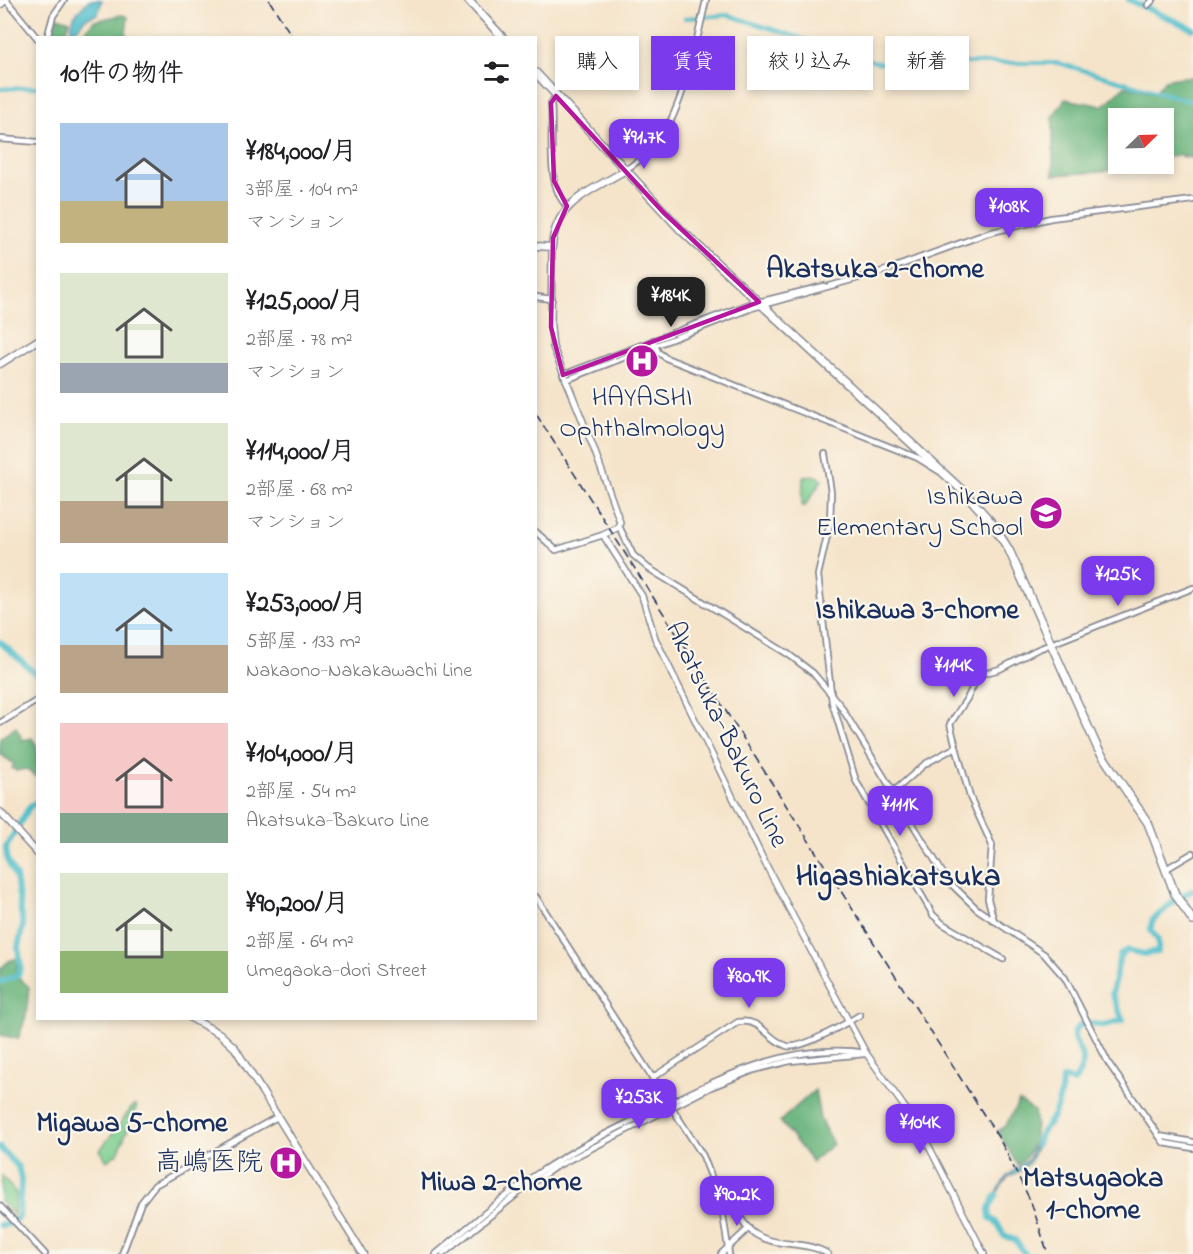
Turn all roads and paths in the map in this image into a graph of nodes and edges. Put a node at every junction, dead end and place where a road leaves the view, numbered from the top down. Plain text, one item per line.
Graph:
1 (5, 0) edge
2 (64, 0) edge
3 (468, 0) edge
4 (706, 0) edge
5 (1153, 0) edge
6 (0, 4) edge
7 (1148, 5) dead end
8 (48, 36) edge
9 (500, 36) edge
10 (36, 37) edge
11 (537, 75) edge
12 (556, 96) junction
13 (0, 139) edge
14 (36, 142) edge
15 (624, 171) junction
16 (1193, 200) edge
17 (567, 206) junction
18 (537, 246) edge
19 (552, 247) junction
20 (537, 297) edge
21 (552, 299) junction
22 (761, 303) junction
23 (36, 341) edge
24 (655, 343) junction
25 (0, 364) edge
26 (565, 377) junction
27 (825, 454) dead end
28 (919, 457) junction
29 (619, 526) junction
30 (537, 533) edge
31 (603, 535) junction
32 (1193, 588) edge
33 (1051, 645) junction
34 (830, 691) junction
35 (36, 701) edge
36 (0, 723) edge
37 (956, 747) junction
38 (892, 793) junction
39 (0, 812) edge
40 (36, 852) edge
41 (1193, 854) edge
42 (1166, 869) junction
43 (537, 899) edge
44 (994, 921) junction
45 (1193, 921) edge
46 (1003, 959) dead end
47 (860, 1015) dead end
48 (194, 1020) edge
49 (849, 1022) junction
50 (866, 1053) junction
51 (652, 1078) junction
52 (669, 1105) junction
53 (277, 1116) junction
54 (1160, 1136) junction
55 (1193, 1142) edge
56 (1193, 1148) edge
57 (721, 1202) junction
58 (0, 1206) edge
59 (749, 1228) junction
60 (729, 1247) junction
61 (45, 1254) edge
62 (122, 1254) edge
63 (363, 1254) edge
64 (436, 1254) edge
65 (443, 1254) edge
66 (721, 1254) edge
67 (729, 1254) edge
68 (828, 1254) edge
69 (984, 1254) edge

1 - 6 highway
1 - 10 street
2 - 8 street
3 - 9 highway
4 - 15 street
5 - 7 street
11 - 12 highway
12 - 15 highway
12 - 17 street
13 - 14 street
15 - 17 main road
15 - 22 highway
16 - 22 street
17 - 19 main road
18 - 19 main road
19 - 21 main road
20 - 21 street
21 - 26 main road
22 - 24 street
22 - 28 highway
23 - 25 main road
24 - 26 street
24 - 28 street
26 - 29 main road
27 - 34 street
28 - 33 highway
29 - 31 main road
29 - 34 street
30 - 31 street
31 - 49 main road, Akatsuka-Bakuro Line
32 - 33 street
33 - 37 street
33 - 42 highway
34 - 38 street
34 - 46 street
35 - 36 street
37 - 38 street
37 - 44 street
38 - 44 street
39 - 40 main road
41 - 42 street
42 - 45 highway
43 - 51 street
44 - 54 street
47 - 49 street
48 - 53 main road
49 - 50 main road, Akatsuka-Bakuro Line
49 - 51 street
50 - 52 street
50 - 69 main road, Akatsuka-Bakuro Line
51 - 52 street
52 - 57 street
52 - 64 street
52 - 65 street
53 - 62 street
53 - 63 main road
54 - 55 street
54 - 56 street
57 - 59 street
57 - 60 street
58 - 61 street
59 - 60 street
59 - 68 street
60 - 66 street
60 - 67 street

